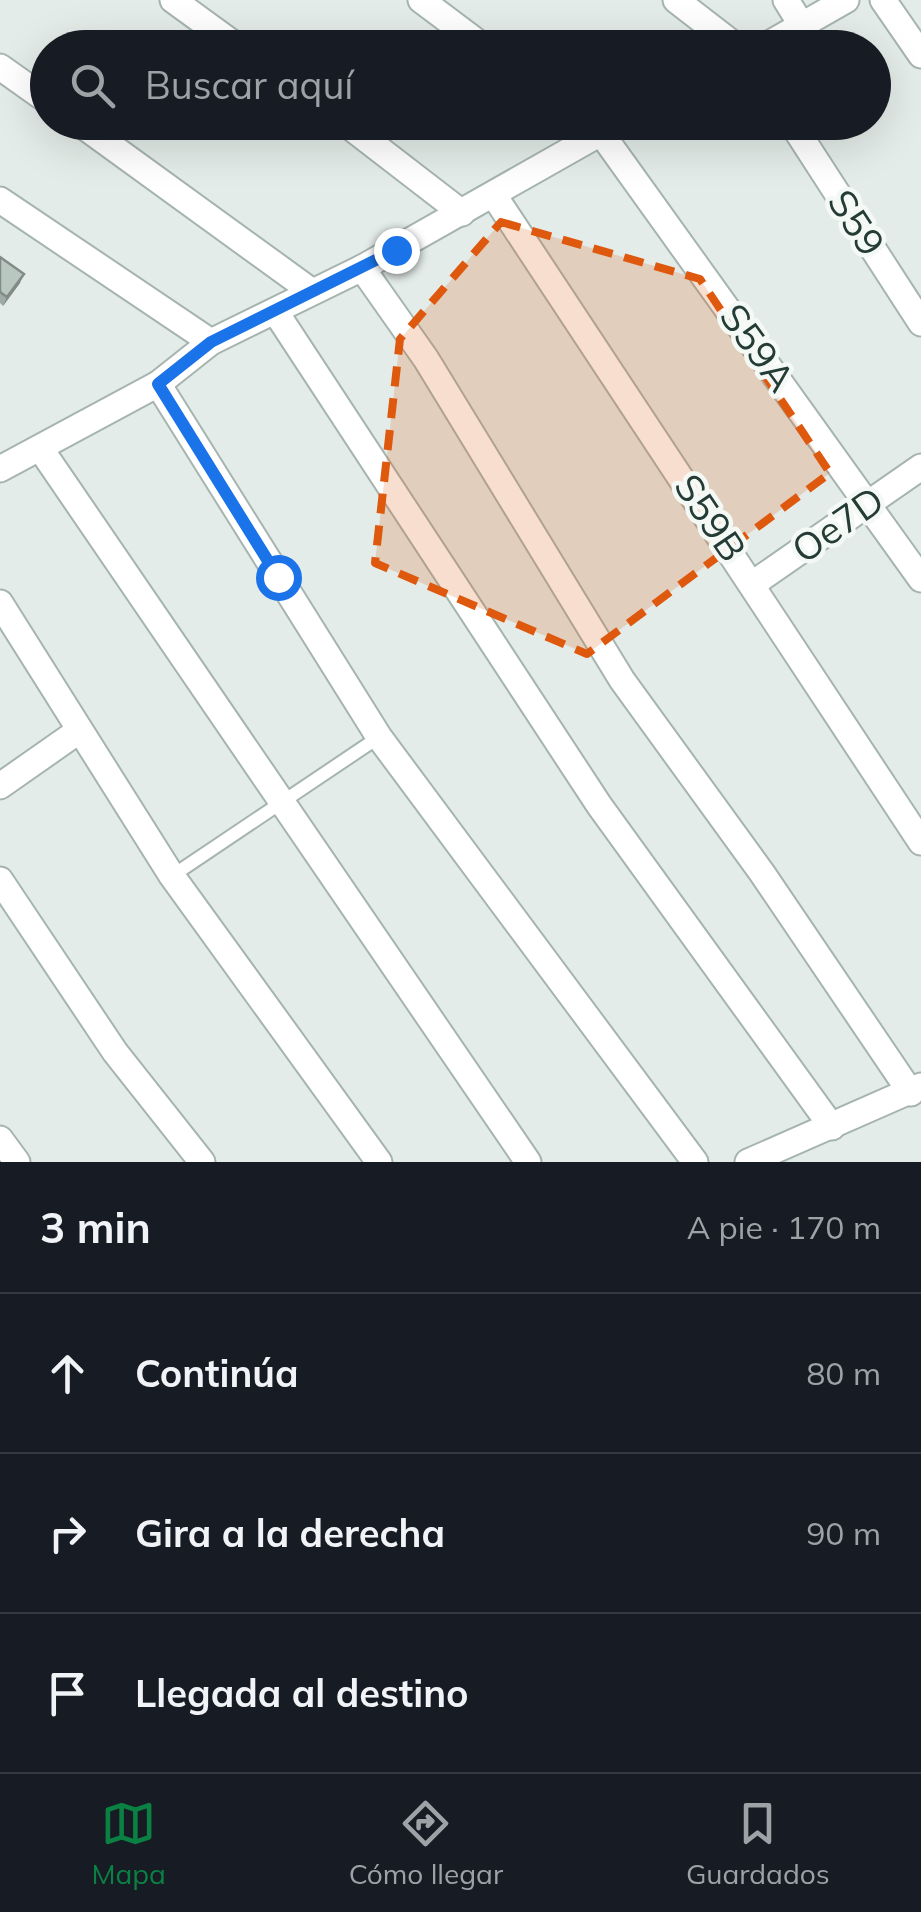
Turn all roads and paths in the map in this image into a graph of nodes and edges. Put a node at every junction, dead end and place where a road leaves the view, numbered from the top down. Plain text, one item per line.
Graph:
1 (173, 0) edge
2 (421, 0) edge
3 (676, 0) edge
4 (786, 0) edge
5 (846, 0) edge
6 (883, 0) edge
7 (802, 26) junction
8 (214, 30) edge
9 (461, 30) edge
10 (715, 30) edge
11 (795, 30) edge
12 (921, 54) edge
13 (0, 67) edge
14 (30, 88) edge
15 (103, 140) edge
16 (367, 140) edge
17 (582, 140) edge
18 (613, 140) edge
19 (804, 140) edge
20 (496, 197) junction
21 (0, 200) edge
22 (462, 214) junction
23 (362, 268) junction
24 (311, 291) junction
25 (275, 311) junction
26 (921, 323) edge
27 (211, 342) junction
28 (158, 384) junction
29 (40, 448) junction
30 (921, 466) edge
31 (0, 469) edge
32 (870, 504) junction
33 (921, 579) edge
34 (754, 584) junction
35 (0, 603) edge
36 (77, 732) junction
37 (378, 737) junction
38 (0, 786) edge
39 (282, 800) junction
40 (921, 842) edge
41 (172, 876) junction
42 (0, 880) edge
43 (916, 1090) edge
44 (832, 1127) junction
45 (0, 1139) edge
46 (16, 1162) edge
47 (202, 1162) edge
48 (380, 1162) edge
49 (528, 1162) edge
50 (695, 1162) edge
51 (748, 1162) edge

1 - 8 street
2 - 9 street
3 - 10 street
4 - 7 street
5 - 7 street
6 - 12 street
7 - 11 street
13 - 14 street
15 - 24 street
16 - 22 street
17 - 20 street
18 - 32 street, S59A
19 - 26 street, S59
20 - 22 street
20 - 34 street, S59B
21 - 27 street
22 - 23 street
23 - 24 street
23 - 43 street
24 - 25 street
25 - 27 street
25 - 44 street
27 - 28 street
28 - 29 street
28 - 37 street
29 - 31 street
29 - 39 street
30 - 32 street, Oe7D
32 - 33 street, S59A
32 - 34 street, Oe7D
34 - 40 street, S59B
35 - 36 street
36 - 38 street
36 - 41 street
37 - 39 lane
37 - 50 street
39 - 41 lane
39 - 49 street
41 - 48 street
42 - 47 street
43 - 44 street
44 - 51 street
45 - 46 street

